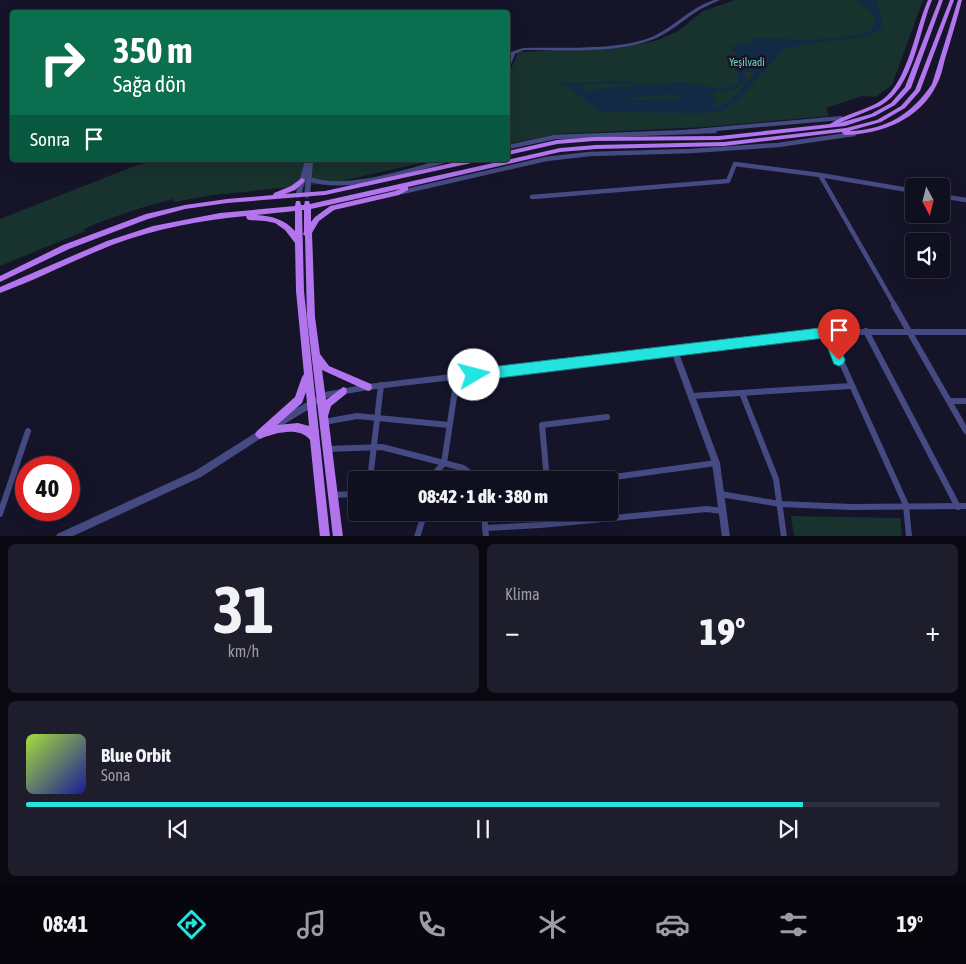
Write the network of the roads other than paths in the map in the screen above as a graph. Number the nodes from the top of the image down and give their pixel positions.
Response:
1 (718, 0) edge
2 (930, 0) edge
3 (941, 0) edge
4 (952, 0) edge
5 (960, 0) edge
6 (510, 61) edge
7 (841, 118) junction
8 (832, 129) junction
9 (859, 133) junction
10 (510, 147) edge
11 (510, 153) edge
12 (309, 162) edge
13 (439, 162) edge
14 (466, 162) edge
15 (508, 162) edge
16 (510, 162) edge
17 (820, 175) junction
18 (306, 179) junction
19 (421, 182) junction
20 (905, 189) edge
21 (397, 193) junction
22 (303, 196) junction
23 (950, 197) edge
24 (266, 198) junction
25 (532, 198) dead end
26 (966, 200) edge
27 (303, 208) junction
28 (220, 216) junction
29 (307, 234) junction
30 (299, 242) junction
31 (0, 279) edge
32 (0, 290) edge
33 (907, 330) junction
34 (866, 331) junction
35 (828, 332) junction
36 (966, 332) edge
37 (674, 350) junction
38 (316, 353) junction
39 (308, 372) junction
40 (457, 377) junction
41 (381, 386) junction
42 (851, 386) junction
43 (368, 387) junction
44 (343, 391) junction
45 (742, 393) junction
46 (691, 396) junction
47 (321, 398) junction
48 (950, 401) junction
49 (966, 401) edge
50 (311, 403) junction
51 (376, 417) junction
52 (607, 417) dead end
53 (324, 420) junction
54 (450, 424) junction
55 (28, 431) dead end
56 (966, 431) edge
57 (260, 434) junction
58 (316, 439) junction
59 (373, 447) junction
60 (327, 450) junction
61 (444, 463) junction
62 (716, 463) junction
63 (371, 471) edge
64 (437, 471) edge
65 (467, 471) edge
66 (545, 471) edge
67 (618, 476) edge
68 (348, 494) edge
69 (720, 494) junction
70 (333, 495) junction
71 (780, 504) junction
72 (906, 506) junction
73 (966, 506) edge
74 (958, 507) junction
75 (722, 510) junction
76 (0, 514) edge
77 (422, 521) edge
78 (485, 521) edge
79 (486, 528) junction
80 (60, 536) edge
81 (326, 536) edge
82 (338, 536) edge
83 (417, 536) edge
84 (486, 536) edge
85 (726, 536) edge
86 (784, 536) edge
87 (909, 536) edge

1 - 6 street
2 - 7 main road
3 - 8 main road
4 - 8 main road
5 - 9 main road
7 - 8 main road
7 - 10 street
8 - 9 main road
8 - 11 main road
8 - 16 main road
9 - 21 street
12 - 18 street
13 - 18 street
14 - 22 main road
15 - 19 main road
17 - 20 street
17 - 25 street
17 - 33 street
18 - 22 street
18 - 22 street
18 - 24 main road
19 - 21 main road
19 - 27 main road
21 - 29 main road
22 - 24 main road
22 - 27 main road
23 - 26 street
24 - 31 main road
27 - 28 main road
27 - 29 main road
27 - 30 main road
28 - 30 main road
28 - 32 main road
29 - 38 main road
30 - 39 main road
33 - 34 street
33 - 36 street
33 - 48 street
34 - 35 street
34 - 74 street
35 - 37 street
35 - 42 street
37 - 40 street
37 - 46 street
38 - 43 main road
38 - 47 main road
39 - 50 main road
39 - 57 main road
40 - 41 street
40 - 54 street
41 - 43 street
41 - 51 street
42 - 45 street
42 - 72 street
43 - 44 street
44 - 47 street
44 - 53 main road
45 - 46 street
45 - 71 street
46 - 62 street
47 - 50 street
47 - 53 main road
48 - 49 street
48 - 56 street
50 - 57 street
50 - 58 main road
51 - 53 street
51 - 54 street
51 - 59 street
52 - 66 street
53 - 60 main road
54 - 61 street
55 - 76 street
57 - 58 main road
57 - 80 street
58 - 81 main road
59 - 60 street
59 - 61 street
59 - 63 street
60 - 70 main road
61 - 64 street
61 - 65 street
62 - 67 street
62 - 69 street
68 - 70 street
69 - 71 street
69 - 75 street
70 - 82 main road
71 - 72 street
71 - 86 street
72 - 74 street
72 - 87 street
73 - 74 street
75 - 79 street
75 - 85 street
77 - 83 street
78 - 79 street
79 - 84 street

